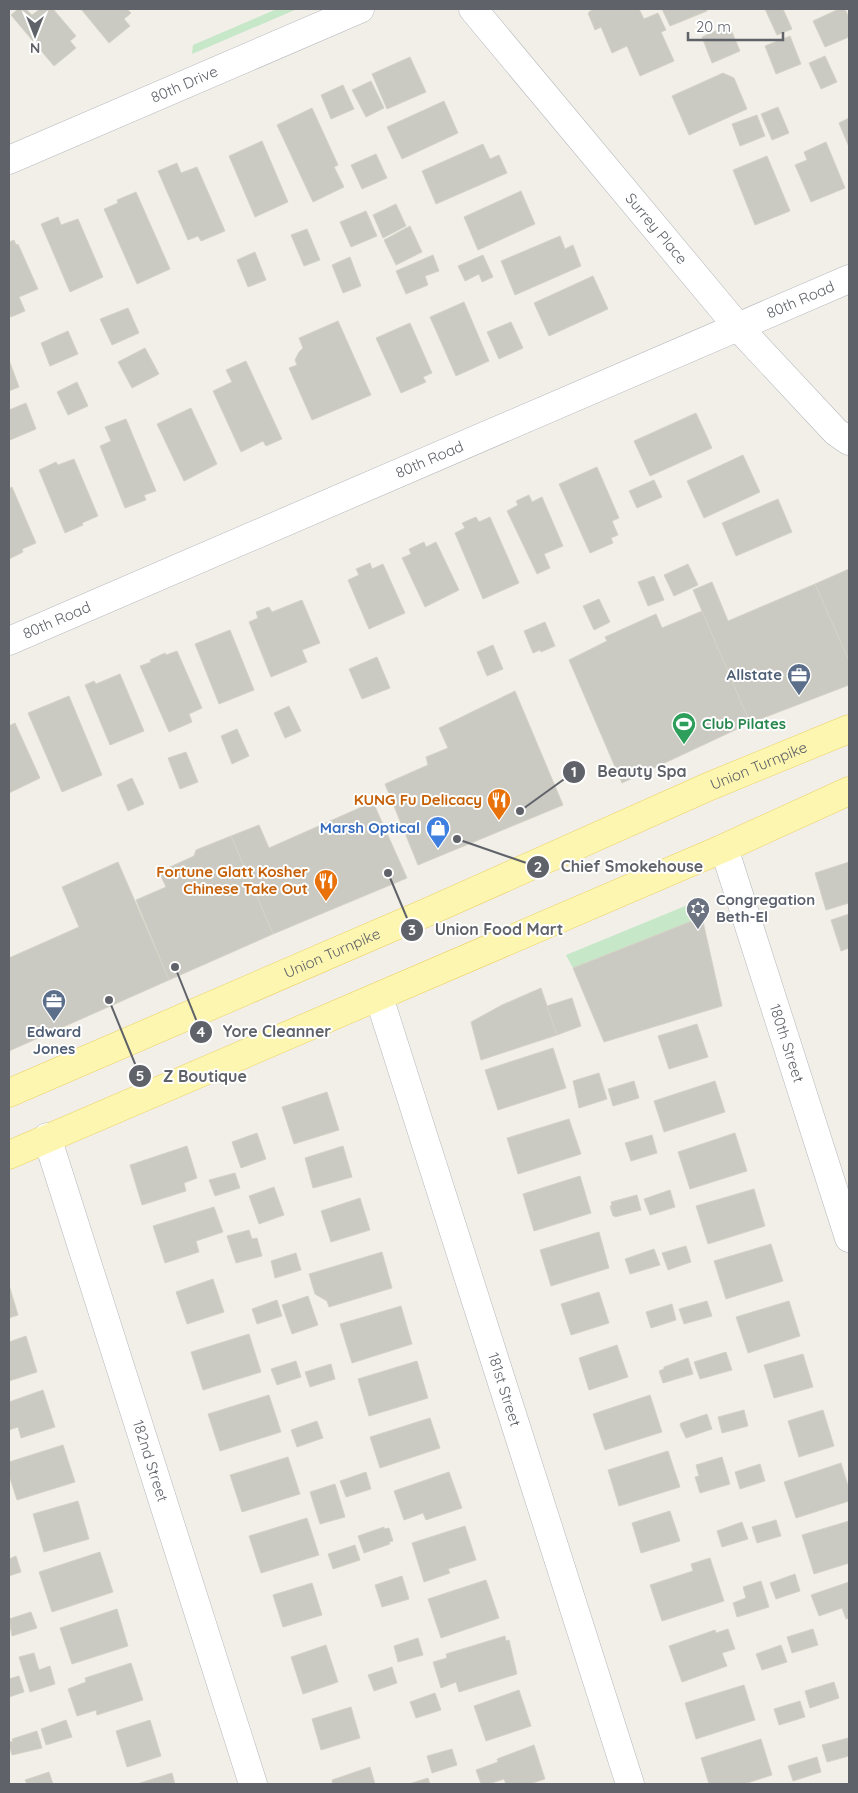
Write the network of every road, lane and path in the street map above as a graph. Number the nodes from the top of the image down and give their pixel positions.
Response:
1 (360, 9) edge
2 (473, 9) edge
3 (9, 160) edge
4 (849, 279) edge
5 (738, 327) junction
6 (849, 441) edge
7 (9, 641) edge
8 (849, 729) edge
9 (849, 791) edge
10 (724, 848) junction
11 (379, 997) junction
12 (9, 1093) edge
13 (46, 1138) junction
14 (9, 1155) edge
15 (849, 1238) edge
16 (253, 1784) edge
17 (630, 1784) edge

1 - 3 street, 80th Drive
2 - 5 street, Surrey Place
4 - 5 street, 80th Road
5 - 6 street, Surrey Place
5 - 7 street, 80th Road
8 - 12 main road, Union Turnpike
9 - 10 main road
10 - 11 main road
10 - 15 street, 180th Street
11 - 13 main road
11 - 17 street, 181st Street
13 - 14 main road
13 - 16 street, 182nd Street

